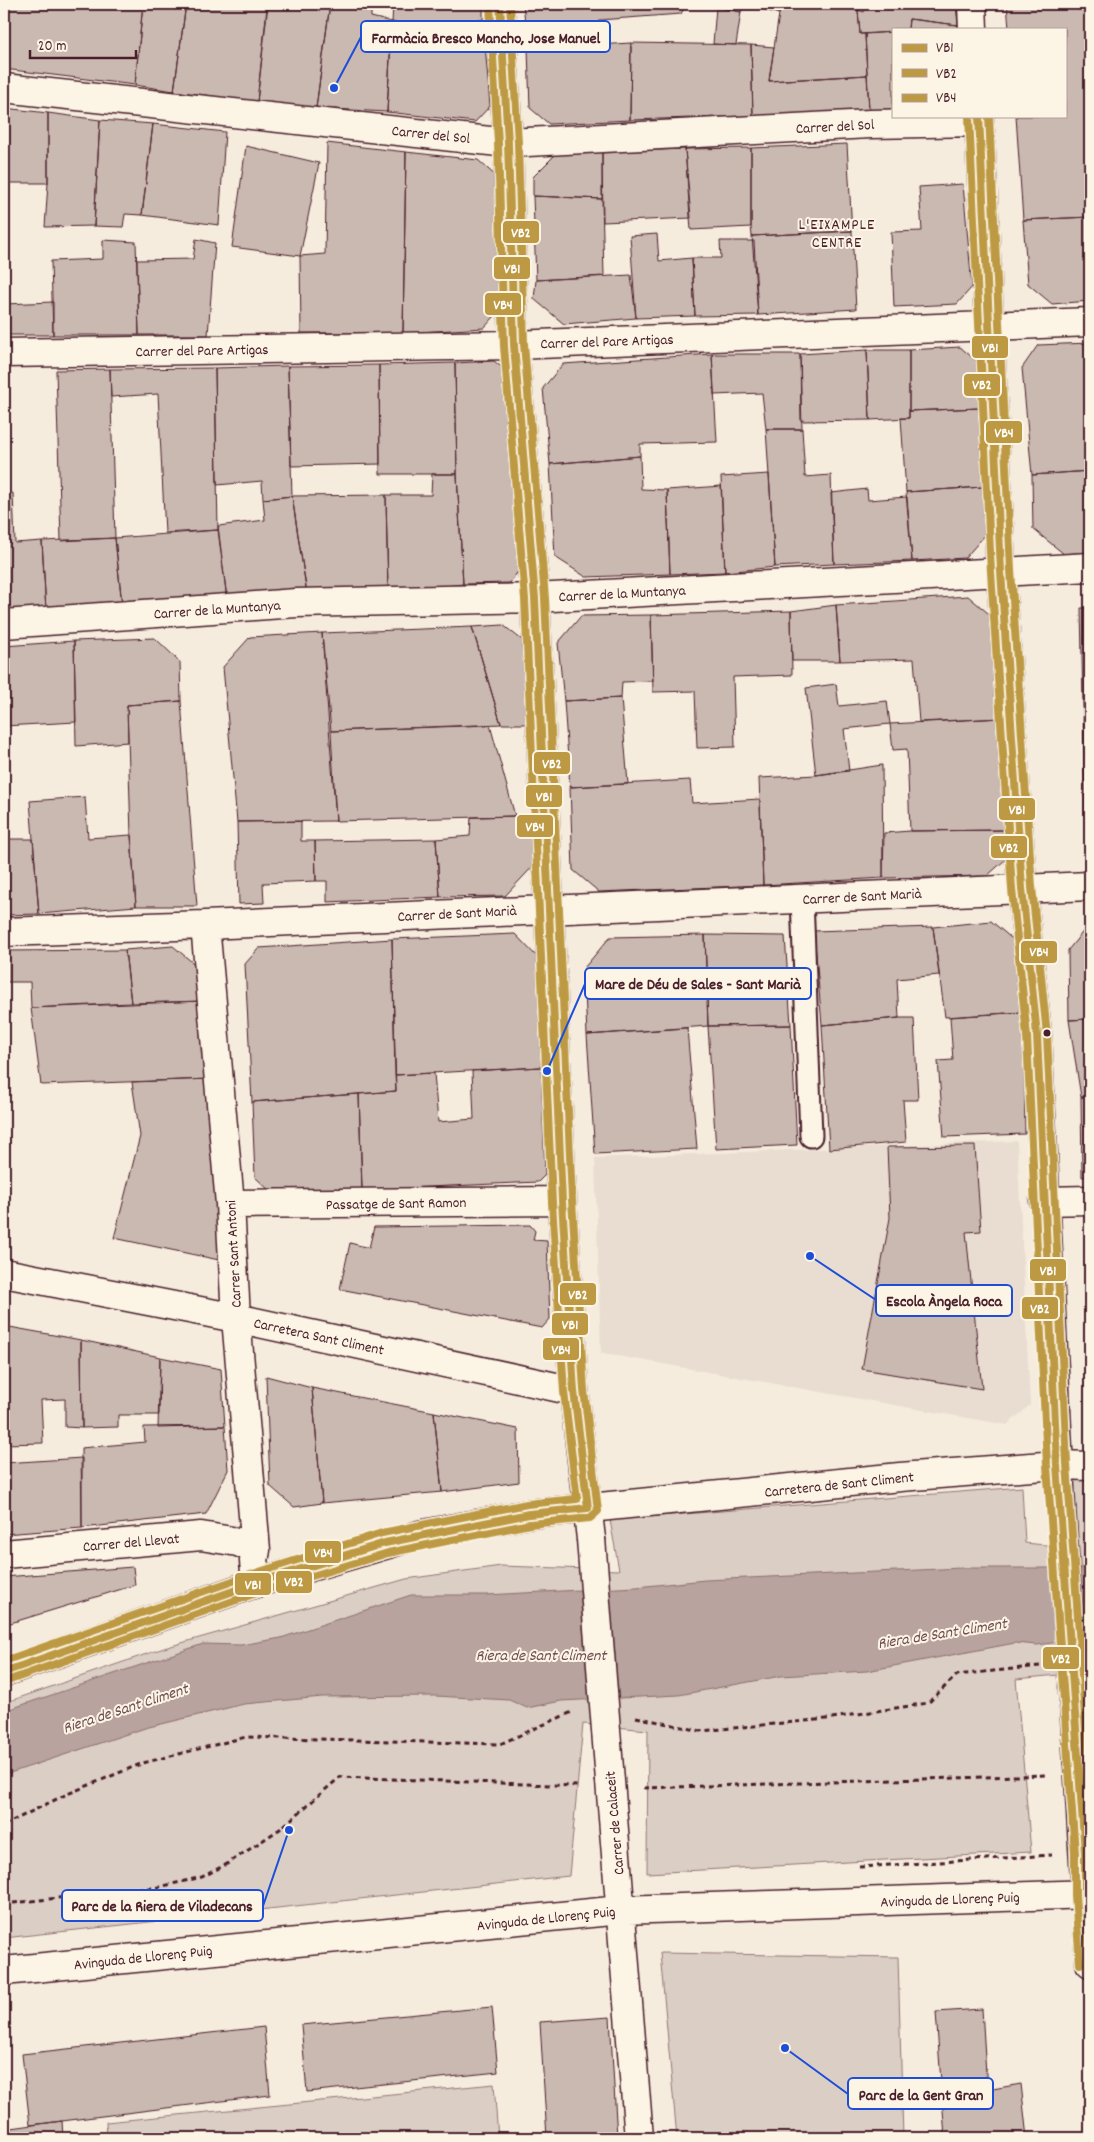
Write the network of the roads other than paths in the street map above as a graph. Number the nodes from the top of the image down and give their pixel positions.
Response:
1 (500, 4) edge
2 (972, 4) edge
3 (973, 28) edge
4 (4, 88) edge
5 (979, 119) edge
6 (508, 142) junction
7 (1090, 322) edge
8 (990, 327) junction
9 (514, 345) junction
10 (4, 353) edge
11 (1090, 567) edge
12 (1001, 571) junction
13 (535, 598) junction
14 (4, 624) edge
15 (1090, 886) edge
16 (1022, 888) junction
17 (802, 898) junction
18 (550, 909) junction
19 (205, 925) junction
20 (4, 932) edge
21 (811, 1136) dead end
22 (1090, 1200) edge
23 (562, 1201) junction
24 (1044, 1201) junction
25 (230, 1204) junction
26 (4, 1273) edge
27 (236, 1318) junction
28 (574, 1392) junction
29 (1058, 1465) junction
30 (1090, 1466) edge
31 (588, 1508) junction
32 (256, 1550) junction
33 (4, 1554) edge
34 (256, 1583) junction
35 (4, 1672) edge
36 (1088, 1894) edge
37 (621, 1910) junction
38 (1090, 1963) edge
39 (4, 1971) edge
40 (639, 2138) edge

1 - 6 street, Carrer de Calaceit
2 - 3 street
4 - 6 street, Carrer del Sol
5 - 6 street, Carrer del Sol
5 - 8 street
6 - 9 street, Carrer de Calaceit
7 - 8 street, Carrer del Pare Artigas
8 - 9 street, Carrer del Pare Artigas
8 - 12 street
9 - 10 street, Carrer del Pare Artigas
9 - 13 street, Carrer de Calaceit
11 - 12 street, Carrer de la Muntanya
12 - 13 street, Carrer de la Muntanya
12 - 16 street
13 - 14 street, Carrer de la Muntanya
13 - 18 street, Carrer de Calaceit
15 - 16 street, Carrer de Sant Marià
16 - 17 street, Carrer de Sant Marià
16 - 24 street
17 - 18 street, Carrer de Sant Marià
17 - 21 lane
18 - 19 street, Carrer de Sant Marià
18 - 23 street, Carrer de Calaceit
19 - 20 street, Carrer de Sant Marià
19 - 25 street, Carrer Sant Antoni
22 - 24 street
23 - 25 street, Passatge de Sant Ramon
23 - 28 street, Carrer de Calaceit
24 - 29 street
25 - 27 street, Carrer Sant Antoni
26 - 27 street, Carretera Sant Climent
27 - 28 street, Carretera Sant Climent
27 - 32 street, Carrer Sant Antoni
28 - 31 street, Carrer de Calaceit
29 - 30 street, Carretera de Sant Climent
29 - 31 street, Carretera de Sant Climent
29 - 36 street, bridge
31 - 34 street, Carretera de Sant Climent
31 - 37 street, Carrer de Calaceit, bridge
32 - 33 street, Carrer del Llevat
32 - 34 street, Carrer Sant Antoni
34 - 35 street, Carretera de Sant Climent
36 - 37 street, Avinguda de Llorenç Puig
36 - 38 street
37 - 39 street, Avinguda de Llorenç Puig
37 - 40 street, Carrer de Calaceit

